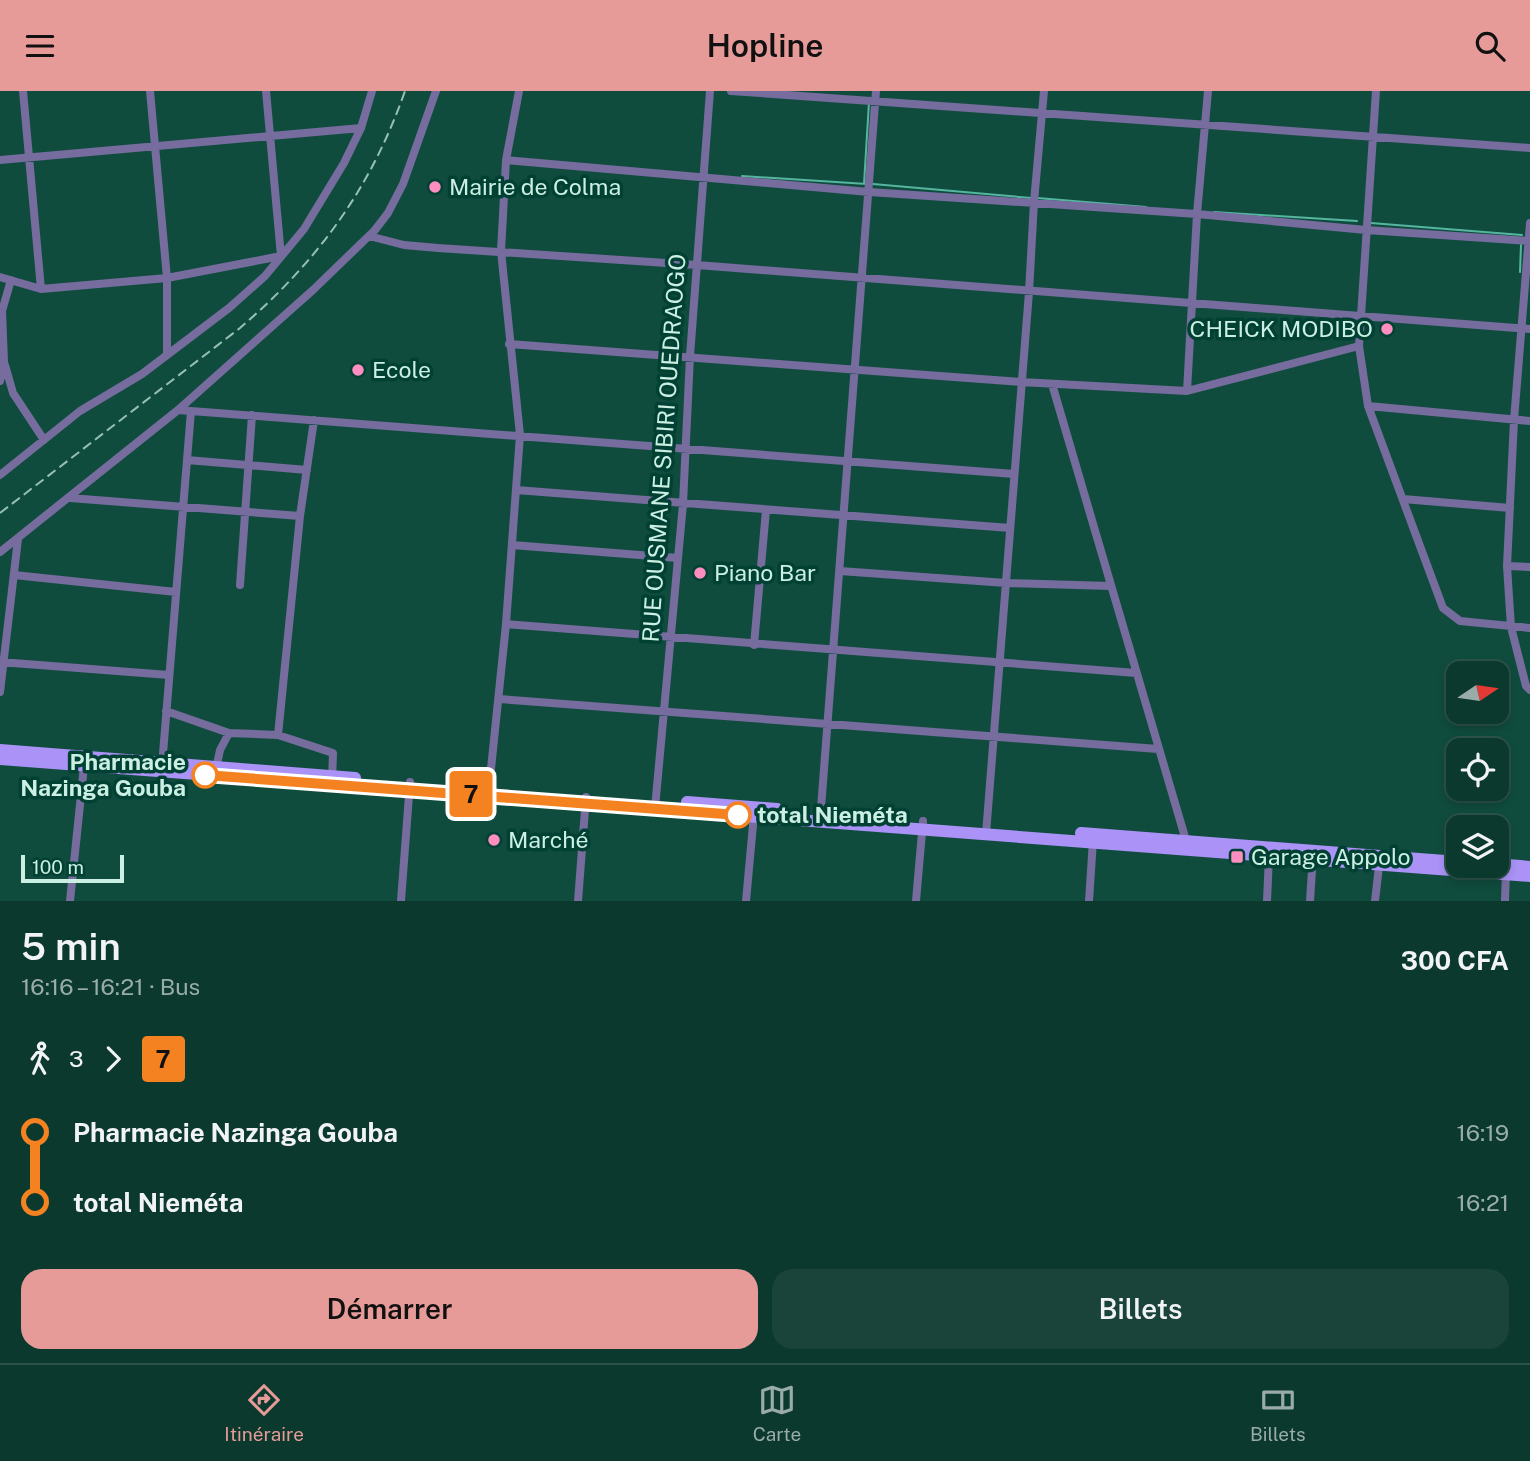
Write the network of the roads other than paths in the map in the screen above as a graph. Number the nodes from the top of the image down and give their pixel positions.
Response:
1 (23, 91) edge
2 (150, 91) edge
3 (266, 91) edge
4 (372, 91) edge
5 (436, 91) edge
6 (519, 91) edge
7 (710, 91) edge
8 (731, 91) edge
9 (876, 91) edge
10 (1044, 91) edge
11 (1208, 91) edge
12 (1376, 91) edge
13 (876, 102) junction
14 (1042, 113) junction
15 (1205, 126) junction
16 (361, 128) junction
17 (269, 135) junction
18 (1373, 138) junction
19 (155, 146) junction
20 (1530, 148) edge
21 (30, 158) junction
22 (0, 160) edge
23 (506, 160) junction
24 (704, 177) junction
25 (869, 192) junction
26 (1034, 202) junction
27 (1197, 214) junction
28 (1530, 223) edge
29 (1366, 230) junction
30 (369, 236) junction
31 (1529, 241) edge
32 (501, 251) junction
33 (281, 256) junction
34 (697, 265) junction
35 (0, 277) edge
36 (167, 278) junction
37 (863, 278) junction
38 (10, 280) junction
39 (41, 289) junction
40 (1029, 292) junction
41 (1191, 304) junction
42 (1361, 315) junction
43 (1526, 329) edge
44 (509, 344) junction
45 (1359, 346) junction
46 (167, 355) junction
47 (690, 356) junction
48 (4, 362) junction
49 (855, 370) junction
50 (0, 381) edge
51 (1021, 382) junction
52 (1052, 384) junction
53 (1187, 391) junction
54 (1368, 406) junction
55 (177, 410) junction
56 (191, 411) junction
57 (252, 415) junction
58 (314, 420) junction
59 (1514, 420) junction
60 (1530, 421) edge
61 (520, 435) junction
62 (44, 440) junction
63 (685, 449) junction
64 (187, 460) junction
65 (849, 460) junction
66 (248, 465) junction
67 (307, 470) junction
68 (1014, 474) junction
69 (0, 475) edge
70 (516, 490) junction
71 (70, 498) junction
72 (1403, 499) junction
73 (683, 504) junction
74 (183, 506) junction
75 (1510, 508) junction
76 (766, 510) junction
77 (245, 512) junction
78 (845, 515) junction
79 (300, 516) junction
80 (1010, 528) junction
81 (18, 539) junction
82 (512, 545) junction
83 (0, 552) edge
84 (678, 558) junction
85 (1507, 566) junction
86 (1530, 567) edge
87 (840, 571) junction
88 (14, 575) junction
89 (1006, 583) junction
90 (240, 585) dead end
91 (1111, 586) junction
92 (176, 591) junction
93 (506, 624) junction
94 (1511, 628) junction
95 (1530, 628) edge
96 (670, 637) junction
97 (754, 645) junction
98 (835, 650) junction
99 (2, 662) edge
100 (1000, 662) junction
101 (1136, 673) junction
102 (169, 675) junction
103 (1530, 690) edge
104 (0, 692) edge
105 (499, 699) junction
106 (166, 711) junction
107 (664, 711) junction
108 (829, 724) junction
109 (229, 733) junction
110 (278, 735) junction
111 (994, 736) junction
112 (1158, 749) junction
113 (0, 750) edge
114 (0, 759) edge
115 (83, 766) junction
116 (161, 767) junction
117 (216, 771) junction
118 (332, 780) junction
119 (410, 786) junction
120 (489, 788) junction
121 (585, 800) junction
122 (655, 804) junction
123 (754, 811) junction
124 (821, 816) junction
125 (922, 825) junction
126 (987, 830) junction
127 (1093, 838) junction
128 (1187, 846) junction
129 (1313, 855) junction
130 (1269, 856) junction
131 (1446, 861) edge
132 (1379, 866) junction
133 (1446, 867) edge
134 (1530, 867) edge
135 (1509, 868) edge
136 (1509, 870) edge
137 (1530, 876) edge
138 (1504, 878) edge
139 (70, 901) edge
140 (401, 901) edge
141 (578, 901) edge
142 (746, 901) edge
143 (916, 901) edge
144 (1089, 901) edge
145 (1267, 901) edge
146 (1310, 901) edge
147 (1375, 901) edge
148 (1505, 901) edge

1 - 21 street
2 - 19 street
3 - 17 street
4 - 16 street
5 - 30 street
6 - 23 street
7 - 24 street, RUE OUSMANE SIBIRI OUEDRAOGO
8 - 13 street
9 - 13 street
10 - 14 street
11 - 15 street
12 - 18 street
13 - 14 street
13 - 25 street
14 - 15 street
14 - 26 street
15 - 18 street
15 - 27 street
16 - 17 street
16 - 33 street
17 - 19 street
17 - 33 street
18 - 20 street
18 - 29 street
19 - 21 street
19 - 36 street
21 - 22 street
21 - 39 street
23 - 24 street
23 - 32 street
24 - 25 street
24 - 34 street, RUE OUSMANE SIBIRI OUEDRAOGO
25 - 26 street
25 - 37 street
26 - 27 street
26 - 40 street
27 - 29 street
27 - 41 street
28 - 31 street
29 - 31 street
29 - 42 street
30 - 32 street
30 - 55 street
31 - 43 street
32 - 34 street
32 - 44 street
33 - 36 street
33 - 46 street
34 - 37 street
34 - 47 street, RUE OUSMANE SIBIRI OUEDRAOGO
35 - 38 street
36 - 39 street
36 - 46 street
37 - 40 street
37 - 49 street
38 - 39 street
38 - 48 street
40 - 41 street
40 - 51 street
41 - 42 street
41 - 53 street
42 - 43 street
42 - 45 street
43 - 59 street
44 - 47 street
44 - 61 street
45 - 53 street
45 - 54 street
46 - 62 street
47 - 49 street
47 - 63 street, RUE OUSMANE SIBIRI OUEDRAOGO
48 - 50 street
48 - 62 street
49 - 51 street
49 - 65 street
51 - 52 street
51 - 68 street
52 - 53 street
52 - 91 street
54 - 59 street
54 - 72 street
55 - 56 street
55 - 71 street
56 - 57 street
56 - 64 street
57 - 58 street
57 - 66 street
58 - 61 street
58 - 67 street
59 - 60 street
59 - 75 street
61 - 63 street
61 - 70 street
62 - 69 street
63 - 65 street
63 - 73 street, RUE OUSMANE SIBIRI OUEDRAOGO
64 - 66 street
64 - 74 street
65 - 68 street
65 - 78 street
66 - 67 street
66 - 77 street
67 - 79 street
68 - 80 street
70 - 73 street
70 - 82 street
71 - 74 street
71 - 81 street
72 - 75 street
72 - 94 street
73 - 76 street
73 - 84 street, RUE OUSMANE SIBIRI OUEDRAOGO
74 - 77 street
74 - 92 street
75 - 85 street
76 - 78 street
76 - 97 street
77 - 79 street
77 - 90 street
78 - 80 street
78 - 87 street
79 - 110 street
80 - 89 street
81 - 83 street
81 - 88 street
82 - 84 street
82 - 93 street
84 - 96 street, RUE OUSMANE SIBIRI OUEDRAOGO
85 - 86 street
85 - 94 street
87 - 89 street
87 - 98 street
88 - 92 street
88 - 99 street
89 - 91 street
89 - 100 street
91 - 101 street
92 - 102 street
93 - 96 street
93 - 105 street
94 - 95 street
94 - 103 street
96 - 97 street
96 - 107 street, RUE OUSMANE SIBIRI OUEDRAOGO
97 - 98 street
98 - 100 street
98 - 108 street
99 - 102 street
99 - 104 street
100 - 101 street
100 - 111 street
101 - 112 street
102 - 106 street
105 - 107 street
105 - 120 street
106 - 109 street
106 - 116 street
107 - 108 street
107 - 122 street, RUE OUSMANE SIBIRI OUEDRAOGO
108 - 111 street
108 - 124 street
109 - 110 street
109 - 117 street
110 - 118 street
111 - 112 street
111 - 126 street
112 - 128 street
113 - 116 main road
114 - 115 main road
115 - 116 main road
115 - 139 street
116 - 117 main road
117 - 118 main road
118 - 119 main road
119 - 120 main road
119 - 121 main road
119 - 140 street
120 - 121 main road
121 - 122 main road
121 - 141 street
122 - 123 main road
123 - 124 main road
123 - 142 street
124 - 125 main road
125 - 126 main road
125 - 143 street
126 - 127 main road
127 - 128 main road
127 - 144 street
128 - 129 main road
128 - 130 main road
129 - 130 main road
129 - 131 main road
129 - 132 main road
129 - 146 street
130 - 145 street
132 - 133 main road
132 - 147 street
134 - 135 main road
136 - 137 main road
138 - 148 street

